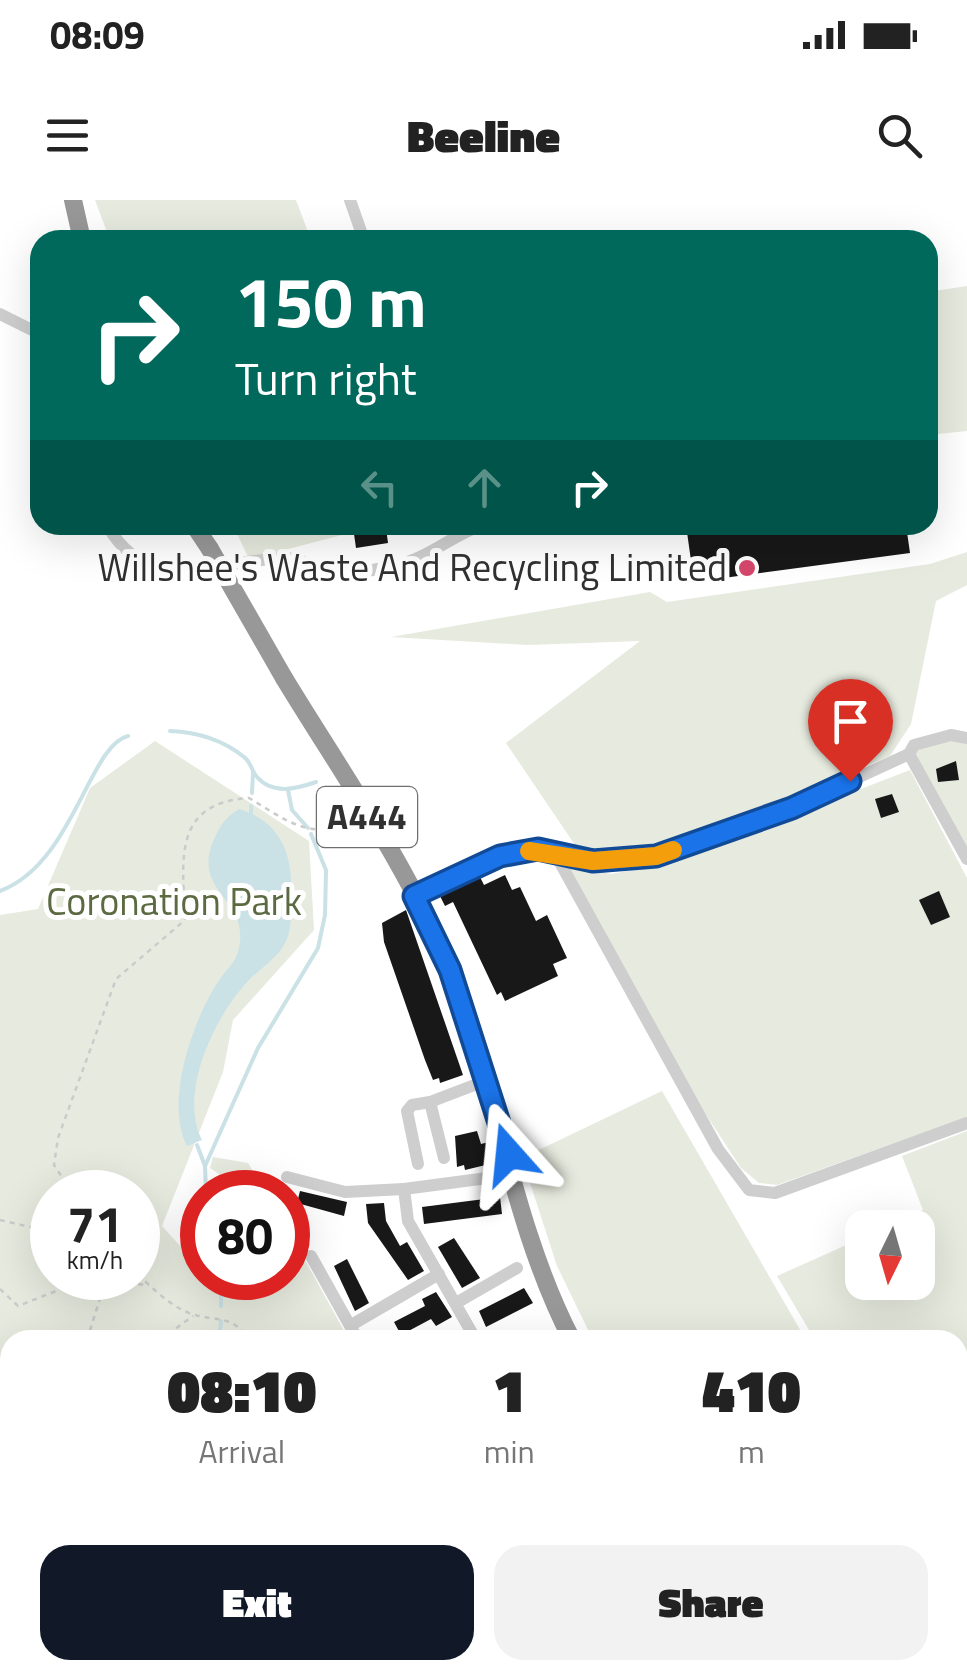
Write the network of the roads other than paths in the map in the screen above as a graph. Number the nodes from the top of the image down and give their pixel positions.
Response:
1 (74, 200) edge
2 (350, 200) edge
3 (80, 230) edge
4 (360, 230) edge
5 (0, 314) edge
6 (30, 329) edge
7 (113, 535) edge
8 (201, 535) edge
9 (454, 535) edge
10 (967, 738) edge
11 (909, 754) junction
12 (556, 856) junction
13 (967, 858) edge
14 (414, 896) junction
15 (485, 1082) junction
16 (430, 1102) junction
17 (967, 1123) edge
18 (444, 1158) dead end
19 (418, 1164) dead end
20 (495, 1177) dead end
21 (310, 1183) edge
22 (404, 1189) junction
23 (311, 1256) dead end
24 (517, 1268) dead end
25 (439, 1274) junction
26 (456, 1303) junction
27 (352, 1324) junction
28 (354, 1330) edge
29 (471, 1330) edge
30 (567, 1330) edge

1 - 3 highway
2 - 4 street
5 - 6 street
7 - 9 street
8 - 14 highway, A444, bridge
10 - 11 street
11 - 12 street
11 - 13 street
12 - 14 street
12 - 17 street
14 - 15 highway, A444
15 - 16 street
15 - 30 highway, A444
16 - 18 street
16 - 19 street
20 - 22 street
21 - 22 street
22 - 25 street
23 - 27 street
24 - 26 street
25 - 26 street
25 - 27 street
26 - 29 street
27 - 28 street

